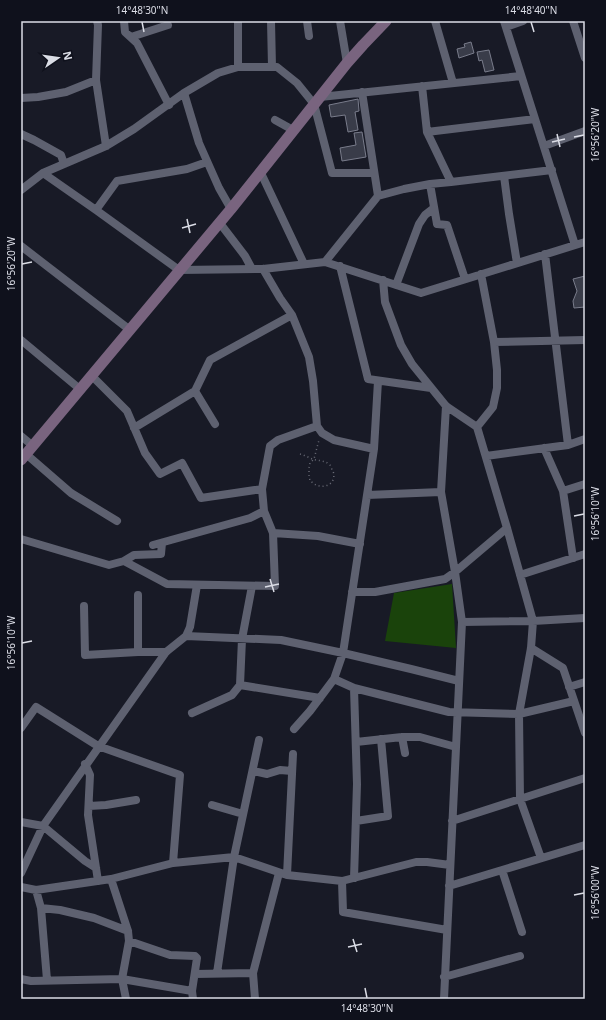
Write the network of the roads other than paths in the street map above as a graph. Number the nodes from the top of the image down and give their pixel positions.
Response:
1 (97, 21) edge
2 (124, 21) edge
3 (238, 21) edge
4 (271, 21) edge
5 (307, 21) edge
6 (340, 21) edge
7 (386, 21) edge
8 (435, 21) edge
9 (522, 21) edge
10 (573, 21) edge
11 (505, 24) edge
12 (168, 25) dead end
13 (309, 36) dead end
14 (131, 37) junction
15 (585, 58) edge
16 (346, 64) junction
17 (238, 67) junction
18 (272, 67) junction
19 (521, 76) junction
20 (96, 80) junction
21 (453, 83) junction
22 (422, 86) junction
23 (362, 92) junction
24 (184, 94) junction
25 (21, 98) edge
26 (317, 101) junction
27 (168, 105) junction
28 (535, 119) junction
29 (274, 120) dead end
30 (293, 130) junction
31 (427, 132) junction
32 (585, 132) edge
33 (21, 134) edge
34 (106, 146) junction
35 (544, 146) junction
36 (207, 162) junction
37 (64, 164) junction
38 (552, 170) junction
39 (260, 171) junction
40 (43, 173) junction
41 (374, 173) junction
42 (504, 176) junction
43 (451, 182) junction
44 (430, 184) junction
45 (21, 190) edge
46 (378, 196) junction
47 (434, 208) junction
48 (231, 209) junction
49 (96, 210) junction
50 (219, 222) junction
51 (585, 242) edge
52 (575, 245) junction
53 (21, 246) edge
54 (546, 254) junction
55 (325, 262) junction
56 (517, 263) junction
57 (304, 264) junction
58 (340, 266) junction
59 (263, 269) junction
60 (179, 270) junction
61 (252, 270) junction
62 (481, 274) junction
63 (465, 279) junction
64 (383, 280) junction
65 (396, 285) junction
66 (292, 315) junction
67 (130, 330) junction
68 (21, 340) edge
69 (585, 340) edge
70 (556, 341) junction
71 (494, 342) junction
72 (92, 376) junction
73 (378, 381) junction
74 (431, 388) junction
75 (80, 390) junction
76 (196, 391) junction
77 (446, 406) junction
78 (215, 424) dead end
79 (477, 427) junction
80 (134, 428) junction
81 (319, 430) junction
82 (21, 436) edge
83 (585, 439) edge
84 (568, 444) junction
85 (544, 448) junction
86 (374, 449) junction
87 (27, 453) edge
88 (486, 456) junction
89 (585, 484) edge
90 (262, 489) junction
91 (442, 492) junction
92 (562, 492) junction
93 (367, 495) junction
94 (264, 511) junction
95 (117, 521) dead end
96 (507, 528) junction
97 (273, 533) junction
98 (21, 540) edge
99 (162, 543) junction
100 (360, 544) junction
101 (153, 545) dead end
102 (585, 554) edge
103 (573, 558) junction
104 (124, 561) junction
105 (455, 572) junction
106 (520, 576) junction
107 (197, 585) junction
108 (252, 586) junction
109 (352, 592) junction
110 (138, 595) dead end
111 (84, 606) dead end
112 (585, 618) edge
113 (532, 621) junction
114 (462, 622) junction
115 (186, 636) junction
116 (242, 639) junction
117 (531, 648) junction
118 (138, 652) junction
119 (166, 652) junction
120 (343, 653) junction
121 (334, 679) junction
122 (459, 681) junction
123 (585, 682) edge
124 (240, 685) junction
125 (569, 687) junction
126 (354, 688) junction
127 (320, 698) junction
128 (574, 701) junction
129 (192, 713) dead end
130 (457, 713) junction
131 (519, 714) junction
132 (23, 722) edge
133 (294, 729) dead end
134 (585, 733) edge
135 (402, 737) junction
136 (381, 739) junction
137 (259, 740) dead end
138 (356, 742) junction
139 (98, 746) junction
140 (456, 746) junction
141 (404, 753) dead end
142 (293, 754) dead end
143 (86, 764) junction
144 (253, 771) junction
145 (292, 771) junction
146 (585, 778) edge
147 (520, 799) junction
148 (136, 800) dead end
149 (212, 805) dead end
150 (89, 806) junction
151 (244, 814) junction
152 (356, 821) junction
153 (452, 821) junction
154 (21, 822) edge
155 (42, 826) junction
156 (584, 848) edge
157 (234, 857) junction
158 (541, 858) junction
159 (173, 864) junction
160 (450, 865) junction
161 (96, 868) junction
162 (502, 870) junction
163 (21, 873) edge
164 (283, 874) junction
165 (354, 878) junction
166 (111, 879) junction
167 (98, 881) junction
168 (342, 881) junction
169 (449, 886) junction
170 (21, 887) edge
171 (36, 890) junction
172 (41, 908) junction
173 (447, 930) junction
174 (128, 931) junction
175 (522, 932) dead end
176 (129, 941) junction
177 (520, 956) dead end
178 (217, 973) junction
179 (253, 973) junction
180 (195, 974) junction
181 (444, 976) junction
182 (21, 978) edge
183 (122, 979) junction
184 (47, 980) junction
185 (193, 995) edge
186 (126, 999) edge
187 (255, 999) edge
188 (444, 999) edge

1 - 20 street
2 - 14 street
3 - 17 street
4 - 18 street
5 - 13 street
6 - 16 street
7 - 16 main road
8 - 21 street
9 - 11 street
10 - 15 street
11 - 19 street
12 - 14 street
14 - 27 street
16 - 26 main road
17 - 18 street
17 - 24 street
18 - 26 street
19 - 21 street
19 - 28 street
20 - 25 street
20 - 34 street
21 - 22 street
22 - 23 street
22 - 31 street
23 - 26 street
23 - 41 street
24 - 27 street
24 - 36 street
26 - 30 main road
26 - 41 street
27 - 34 street
28 - 31 street
28 - 35 street
29 - 30 street
30 - 39 main road
31 - 43 street
32 - 35 street
33 - 37 street
34 - 37 street
35 - 38 street
36 - 48 street
36 - 49 street
37 - 40 street
38 - 42 street
38 - 52 street
39 - 48 main road
39 - 57 street
40 - 45 street
40 - 49 street
41 - 46 street
42 - 43 street
42 - 56 street
43 - 44 street
44 - 46 street
44 - 47 street
46 - 55 street
47 - 63 street
47 - 65 street
48 - 50 main road
49 - 60 street
50 - 60 main road
50 - 61 street
51 - 52 street
52 - 54 street
53 - 67 street
54 - 56 street
54 - 70 street
55 - 57 street
55 - 58 street
56 - 62 street
57 - 59 street
58 - 64 street
58 - 73 street
59 - 61 street
59 - 66 street
60 - 61 street
60 - 67 main road
62 - 63 street
62 - 71 street
63 - 65 street
64 - 65 street
64 - 74 street
66 - 76 street
66 - 81 street
67 - 72 main road
68 - 75 street
69 - 70 street
70 - 71 street
70 - 84 street
71 - 79 street
72 - 75 main road
72 - 80 street
73 - 74 street
73 - 86 street
74 - 77 street
75 - 87 main road
76 - 78 street
76 - 80 street
77 - 79 street
77 - 91 street
79 - 88 street
80 - 90 street
81 - 86 street
81 - 90 street
82 - 87 street
83 - 84 street
84 - 85 street
85 - 88 street
85 - 92 street
86 - 93 street
87 - 95 street
88 - 96 street
89 - 92 street
90 - 94 street
91 - 93 street
91 - 105 street
92 - 103 street
93 - 100 street
94 - 97 street
94 - 99 street
96 - 105 street
96 - 106 street
97 - 100 street
97 - 108 street
98 - 104 street
99 - 101 street
99 - 104 street
100 - 109 street
102 - 103 street
103 - 106 street
104 - 107 street
105 - 109 street
105 - 114 street
106 - 113 street
107 - 108 street
107 - 115 street
108 - 116 street
109 - 120 street
110 - 118 street
111 - 118 street
112 - 113 street
113 - 114 street
113 - 117 street
114 - 122 street
115 - 116 street
115 - 119 street
116 - 120 street
116 - 124 street
117 - 125 street
117 - 131 street
118 - 119 street
119 - 139 street
120 - 121 street
120 - 122 street
121 - 126 street
121 - 127 street
122 - 130 street
123 - 125 street
124 - 127 street
124 - 129 street
125 - 128 street
126 - 130 street
126 - 138 street
127 - 133 street
128 - 131 street
128 - 134 street
130 - 131 street
130 - 140 street
131 - 147 street
132 - 139 street
135 - 136 street
135 - 140 street
135 - 141 street
136 - 138 street
136 - 152 street
137 - 144 street
138 - 152 street
139 - 143 street
139 - 159 street
140 - 153 street
142 - 145 street
143 - 150 street
143 - 155 street
144 - 145 street
144 - 151 street
145 - 164 street
146 - 147 street
147 - 153 street
147 - 158 street
148 - 150 street
149 - 151 street
150 - 161 street
151 - 157 street
152 - 165 street
153 - 160 street
154 - 155 street
155 - 161 street
155 - 163 street
156 - 158 street
157 - 159 street
157 - 164 street
157 - 178 street
158 - 162 street
159 - 166 street
160 - 165 street
160 - 169 street
161 - 167 street
162 - 169 street
162 - 175 street
164 - 168 street
164 - 179 street
165 - 168 street
166 - 167 street
166 - 174 street
167 - 171 street
168 - 173 street
169 - 173 street
170 - 171 street
171 - 172 street
172 - 174 street
172 - 184 street
173 - 181 street
174 - 176 street
176 - 180 street
176 - 183 street
177 - 181 street
178 - 179 street
178 - 180 street
179 - 187 street
180 - 185 street
181 - 188 street
182 - 184 street
183 - 184 street
183 - 185 street
183 - 186 street

